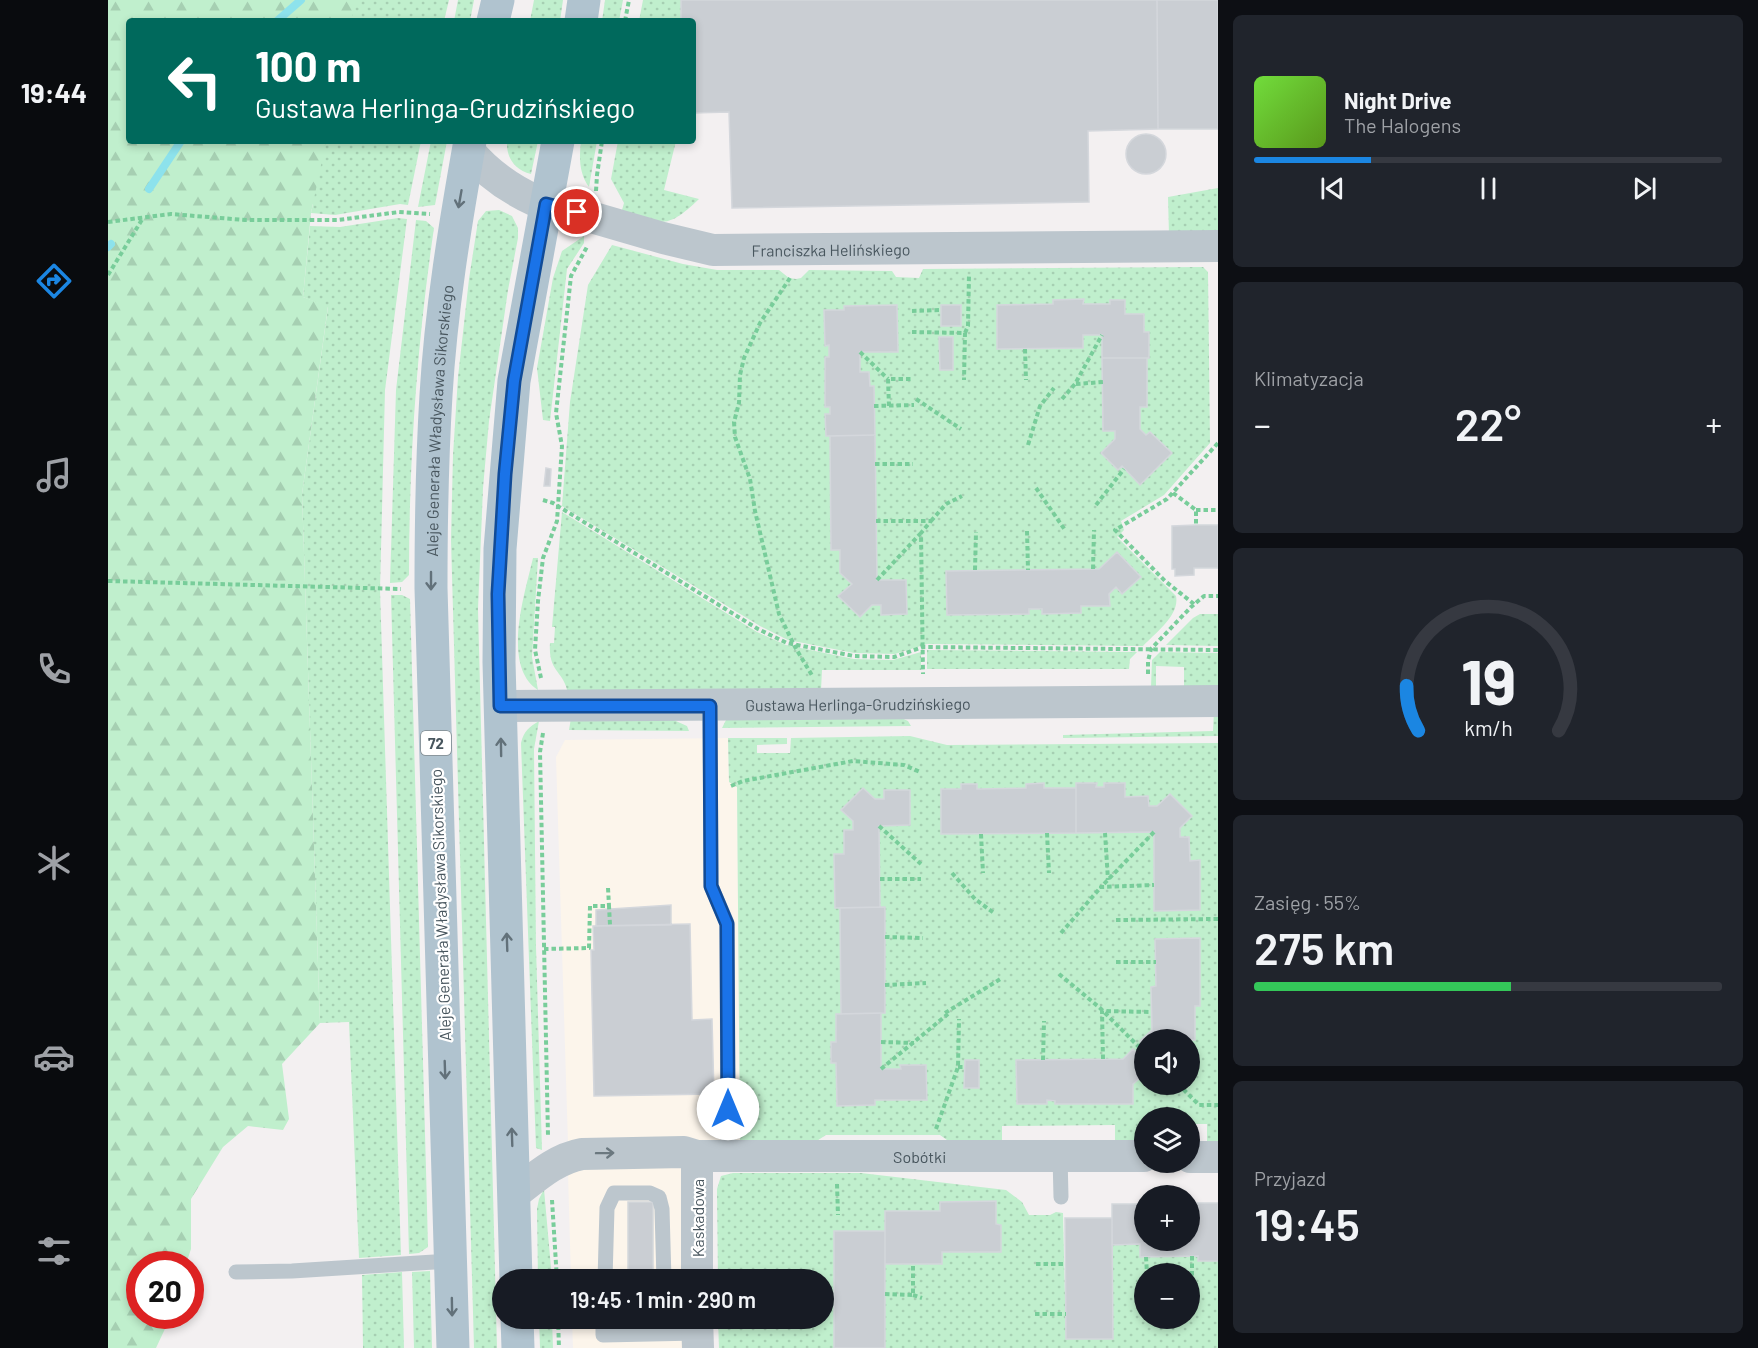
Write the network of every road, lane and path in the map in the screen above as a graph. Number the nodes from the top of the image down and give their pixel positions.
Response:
1 (498, 0) edge
2 (584, 0) edge
3 (629, 0) edge
4 (495, 18) edge
5 (581, 18) edge
6 (626, 18) edge
7 (557, 144) edge
8 (602, 144) edge
9 (469, 146) edge
10 (596, 195) dead end
11 (546, 204) junction
12 (143, 217) junction
13 (457, 217) junction
14 (108, 222) edge
15 (590, 241) dead end
16 (1218, 246) edge
17 (970, 265) dead end
18 (793, 274) dead end
19 (108, 275) edge
20 (941, 310) dead end
21 (912, 311) dead end
22 (912, 332) dead end
23 (965, 333) junction
24 (1102, 334) dead end
25 (1025, 349) dead end
26 (860, 352) dead end
27 (888, 379) junction
28 (913, 379) dead end
29 (964, 380) dead end
30 (1026, 380) dead end
31 (1102, 382) dead end
32 (1075, 384) junction
33 (1054, 388) dead end
34 (916, 399) dead end
35 (1062, 399) dead end
36 (914, 405) dead end
37 (874, 406) dead end
38 (889, 406) junction
39 (961, 429) dead end
40 (1218, 443) edge
41 (1029, 445) dead end
42 (875, 464) dead end
43 (913, 464) dead end
44 (1124, 469) dead end
45 (1036, 488) dead end
46 (1173, 493) junction
47 (962, 496) dead end
48 (543, 500) dead end
49 (1096, 505) dead end
50 (558, 506) junction
51 (1196, 510) junction
52 (1218, 510) edge
53 (876, 521) dead end
54 (931, 521) junction
55 (1196, 525) dead end
56 (1065, 530) dead end
57 (1094, 530) dead end
58 (1027, 531) dead end
59 (921, 532) junction
60 (976, 532) dead end
61 (1093, 569) dead end
62 (975, 570) dead end
63 (1028, 570) dead end
64 (877, 580) dead end
65 (108, 581) edge
66 (431, 588) junction
67 (1218, 596) edge
68 (1194, 604) junction
69 (794, 644) junction
70 (923, 647) junction
71 (1151, 649) junction
72 (1218, 650) edge
73 (1148, 678) dead end
74 (544, 686) dead end
75 (1218, 701) edge
76 (920, 703) junction
77 (828, 704) junction
78 (500, 706) junction
79 (710, 706) junction
80 (545, 724) dead end
81 (920, 772) dead end
82 (710, 800) junction
83 (879, 826) dead end
84 (1154, 832) dead end
85 (1047, 833) dead end
86 (1105, 833) dead end
87 (981, 834) dead end
88 (921, 864) dead end
89 (952, 873) dead end
90 (983, 873) dead end
91 (1048, 873) dead end
92 (880, 879) dead end
93 (921, 879) dead end
94 (1108, 880) junction
95 (1154, 885) dead end
96 (1101, 887) junction
97 (608, 888) dead end
98 (609, 906) junction
99 (994, 913) dead end
100 (1218, 919) edge
101 (1116, 920) dead end
102 (610, 925) dead end
103 (1061, 933) dead end
104 (885, 937) dead end
105 (923, 938) dead end
106 (544, 949) junction
107 (1116, 962) dead end
108 (1156, 962) dead end
109 (1059, 974) dead end
110 (1002, 978) dead end
111 (926, 983) dead end
112 (885, 985) dead end
113 (1102, 1011) junction
114 (1151, 1012) dead end
115 (959, 1019) dead end
116 (1044, 1021) dead end
117 (881, 1042) dead end
118 (1134, 1042) edge
119 (914, 1043) junction
120 (1103, 1059) dead end
121 (1043, 1060) dead end
122 (958, 1067) junction
123 (964, 1067) dead end
124 (881, 1069) dead end
125 (1189, 1095) edge
126 (1218, 1105) edge
127 (934, 1135) dead end
128 (697, 1156) junction
129 (728, 1156) junction
130 (1060, 1156) junction
131 (1134, 1156) edge
132 (1200, 1157) edge
133 (1218, 1157) edge
134 (549, 1167) junction
135 (837, 1180) dead end
136 (514, 1194) junction
137 (1061, 1197) dead end
138 (838, 1215) dead end
139 (1192, 1256) dead end
140 (1146, 1257) dead end
141 (450, 1261) junction
142 (1146, 1263) edge
143 (1192, 1263) edge
144 (913, 1264) dead end
145 (1036, 1264) dead end
146 (1065, 1264) dead end
147 (516, 1269) edge
148 (555, 1269) edge
149 (604, 1269) edge
150 (664, 1269) edge
151 (697, 1269) edge
152 (236, 1272) dead end
153 (885, 1294) dead end
154 (913, 1295) junction
155 (922, 1298) dead end
156 (1035, 1314) dead end
157 (1065, 1314) dead end
158 (518, 1329) edge
159 (558, 1329) edge
160 (652, 1329) edge
161 (679, 1329) edge
162 (698, 1333) edge
163 (602, 1341) edge
164 (453, 1348) edge
165 (518, 1348) edge
166 (559, 1348) edge

1 - 4 main road
2 - 5 main road
3 - 6 path
7 - 11 main road
8 - 10 path
9 - 11 street, Franciszka Helińskiego
9 -> 13 main road, Aleje Generała Władysława Sikorskiego / 72
11 - 16 street, Franciszka Helińskiego
11 - 78 main road
12 - 13 path
12 - 14 path
12 - 19 path
13 -> 66 main road, Aleje Generała Władysława Sikorskiego / 72
15 - 50 path
17 - 23 path
18 - 69 path
20 - 21 path
22 - 23 path
23 - 29 path
24 - 32 path
25 - 30 path
26 - 27 path
27 - 28 path
27 - 38 path
31 - 32 path
32 - 35 path
33 - 41 path
34 - 39 path
36 - 38 path
37 - 38 path
40 - 46 path
42 - 43 path
44 - 49 path
45 - 56 path
46 - 51 path
46 - 68 path
47 - 54 path
48 - 50 path
50 - 69 path
50 - 74 path
51 - 52 path
51 - 55 path
53 - 54 path
54 - 59 path
57 - 61 path
58 - 63 path
59 - 64 path
59 - 70 path
60 - 62 path
65 - 66 path
66 -> 141 main road, Aleje Generała Władysława Sikorskiego / 72
67 - 68 path
68 - 71 path
69 - 70 path
69 - 77 path
70 - 71 path
70 - 76 path
71 - 72 path
71 - 73 path
75 - 76 street, Gustawa Herlinga-Grudzińskiego
76 - 77 street, Gustawa Herlinga-Grudzińskiego
77 - 79 street, Gustawa Herlinga-Grudzińskiego
78 - 79 street, Gustawa Herlinga-Grudzińskiego
136 -> 78 main road
79 - 82 lane
80 - 106 path
81 - 82 path
82 - 129 lane
83 - 88 path
84 - 94 path
85 - 91 path
86 - 94 path
87 - 90 path
89 - 99 path
92 - 93 path
94 - 96 path
95 - 96 path
96 - 103 path
97 - 98 path
98 - 102 path
98 - 106 path
100 - 101 path
104 - 105 path
106 - 134 path
107 - 108 path
109 - 113 path
110 - 119 path
111 - 112 path
113 - 114 path
113 - 118 path
113 - 120 path
115 - 122 path
116 - 121 path
117 - 119 path
119 - 124 path
122 - 123 path
122 - 127 path
125 - 126 path
128 - 129 street, Sobótki
134 -> 128 street, Sobótki
128 - 151 street, Kaskadowa
129 - 130 street, Sobótki
130 - 131 street, Sobótki
130 - 137 lane
132 - 133 street
134 - 136 street, Sobótki
134 - 148 path
135 - 138 path
136 - 147 main road
139 - 143 path
140 - 142 path
141 - 152 lane
141 -> 164 main road, Aleje Generała Władysława Sikorskiego / 72
144 - 154 path
145 - 146 path
149 - 150 lane
153 - 154 path
154 - 155 path
156 - 157 path
158 - 165 main road
159 - 166 path
160 - 163 lane
161 - 162 lane

